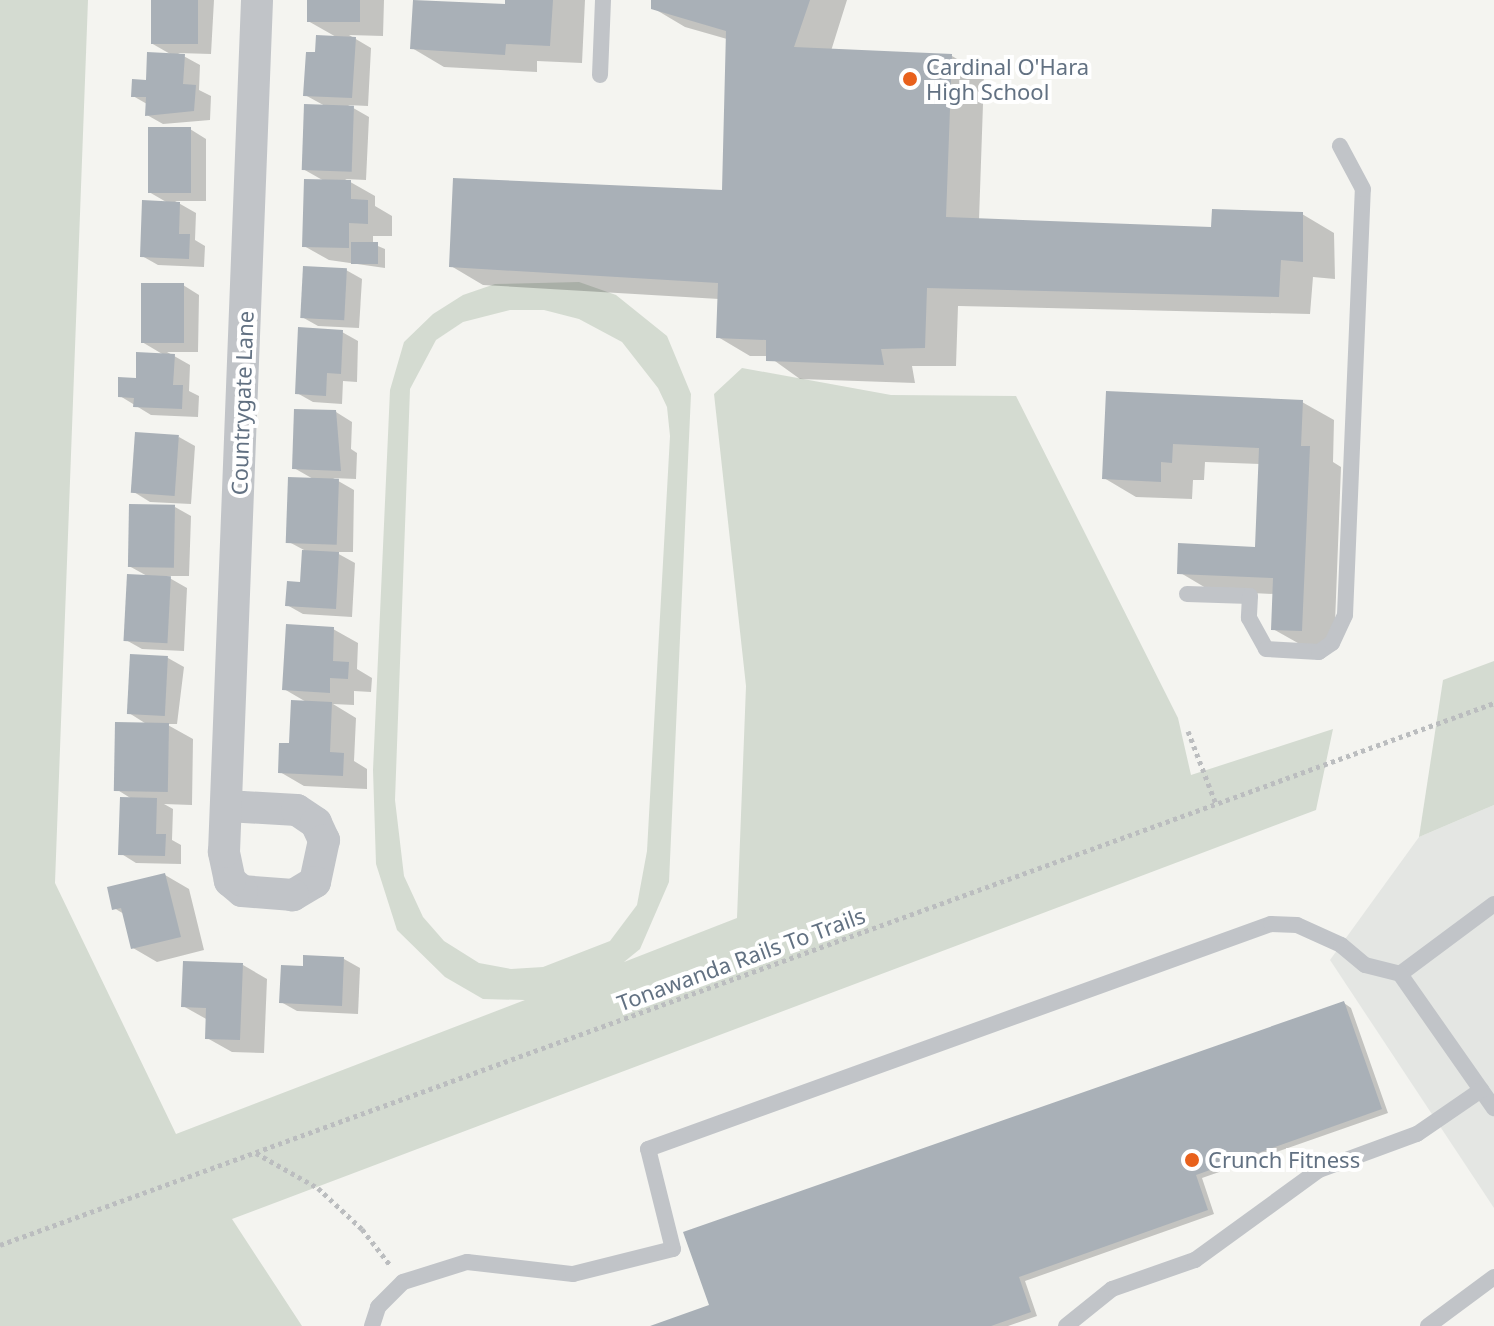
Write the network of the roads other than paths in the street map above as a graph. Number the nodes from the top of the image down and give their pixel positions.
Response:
1 (257, 0) edge
2 (603, 0) edge
3 (600, 75) dead end
4 (1340, 146) dead end
5 (1187, 594) dead end
6 (227, 806) dead end
7 (1494, 904) edge
8 (1400, 974) junction
9 (1481, 1090) junction
10 (1494, 1108) edge
11 (1494, 1277) edge
12 (372, 1326) edge
13 (1066, 1326) edge
14 (1428, 1326) edge

1 - 6 street, Countrygate Lane
2 - 3 lane
4 - 5 lane
7 - 8 lane
8 - 9 lane
8 - 12 lane
9 - 10 lane
9 - 13 lane
11 - 14 lane

